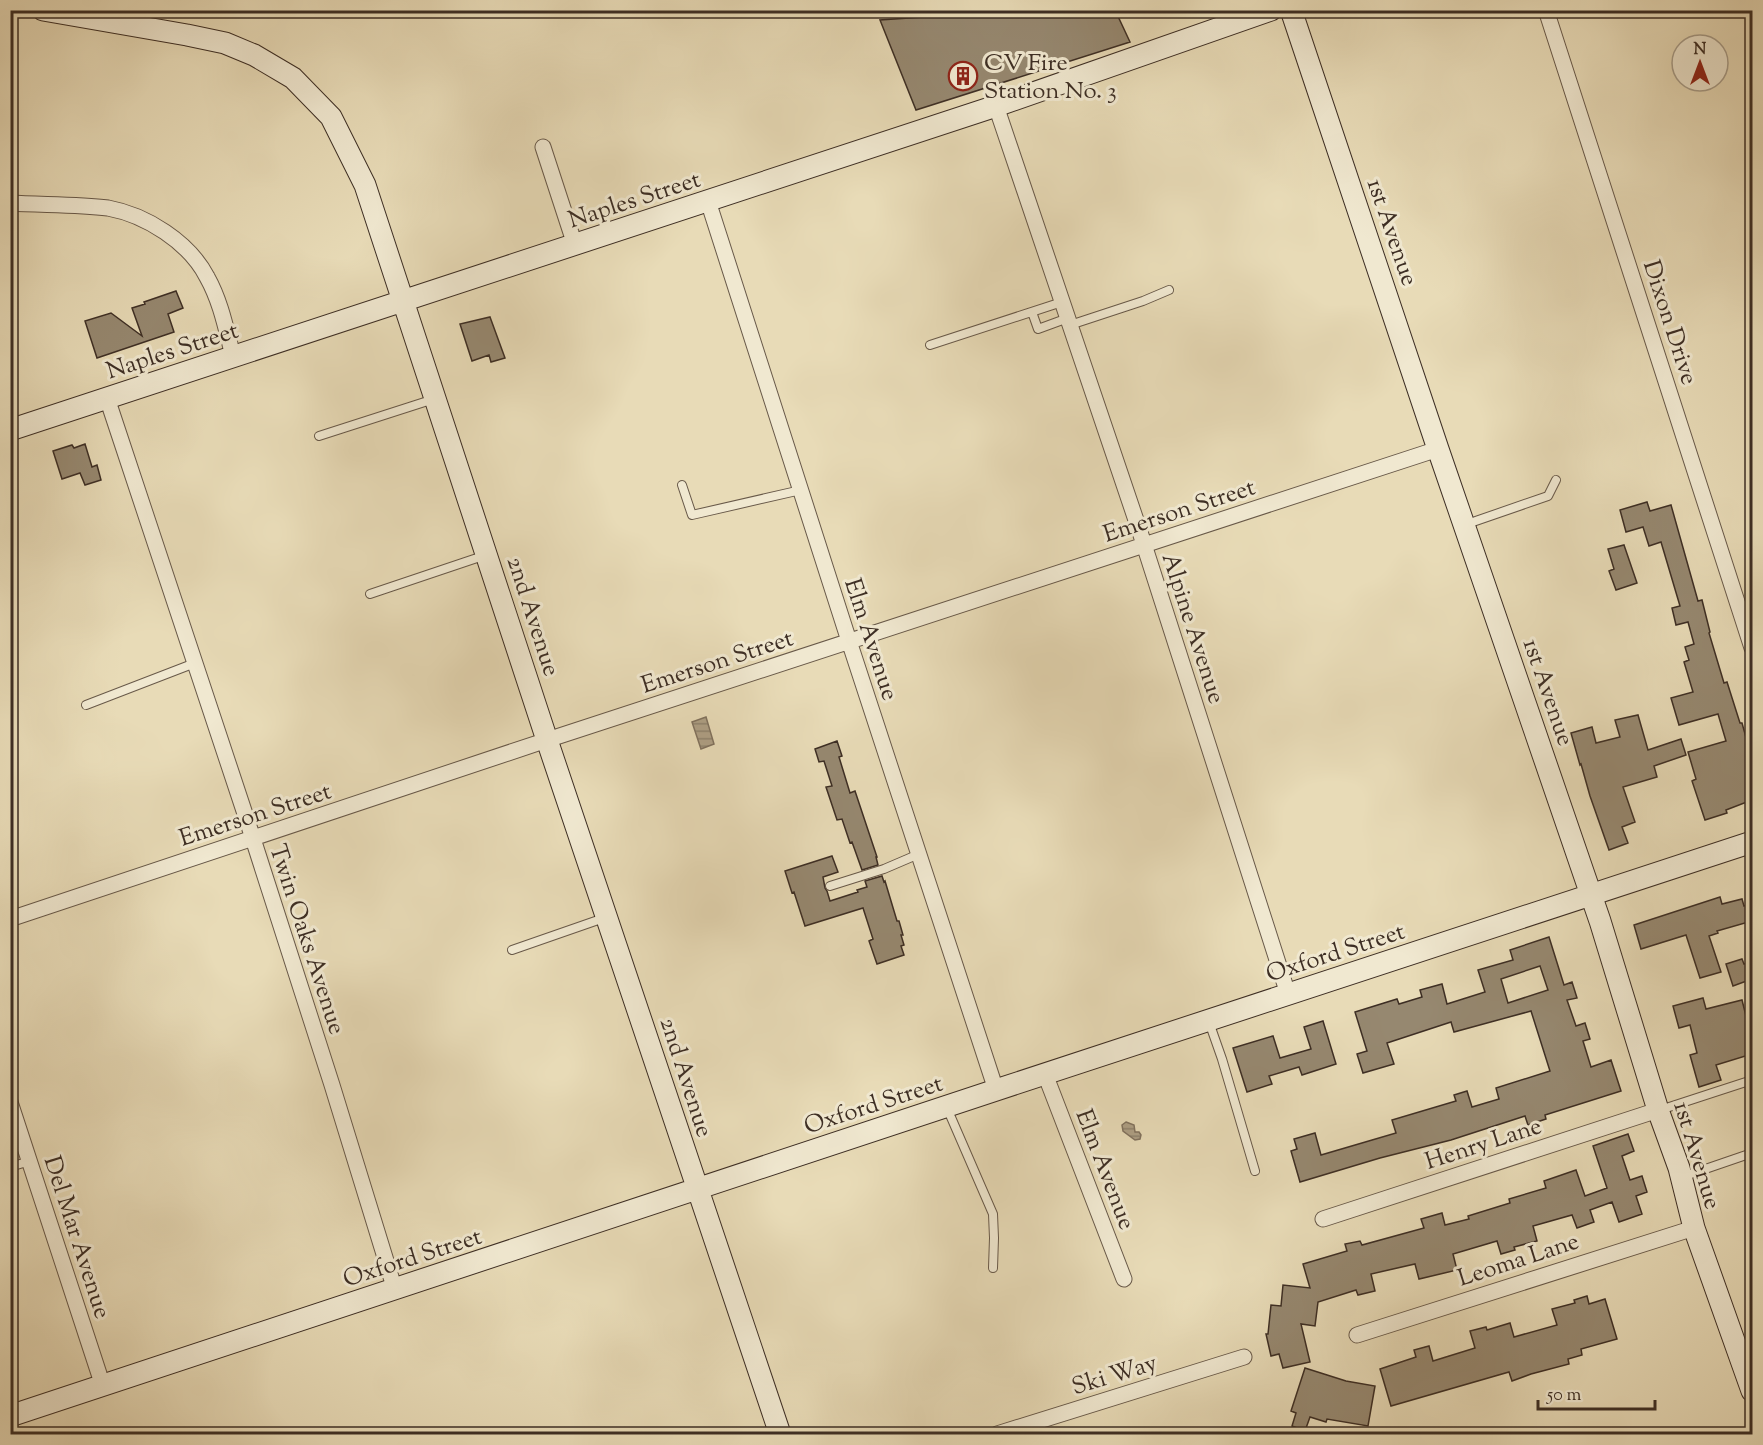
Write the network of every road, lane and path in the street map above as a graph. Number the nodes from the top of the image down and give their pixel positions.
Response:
1 (43, 10) edge
2 (1291, 10) edge
3 (1546, 10) edge
4 (1261, 12) edge
5 (996, 106) junction
6 (543, 147) dead end
7 (708, 201) junction
8 (10, 203) edge
9 (575, 244) junction
10 (1169, 290) dead end
11 (403, 300) junction
12 (1062, 302) junction
13 (1032, 312) junction
14 (1069, 321) junction
15 (930, 345) dead end
16 (233, 356) junction
17 (107, 398) junction
18 (436, 398) junction
19 (10, 430) edge
20 (319, 436) dead end
21 (1438, 449) junction
22 (1556, 480) dead end
23 (682, 485) dead end
24 (801, 490) junction
25 (1465, 524) junction
26 (1143, 545) junction
27 (487, 555) junction
28 (370, 594) dead end
29 (849, 641) junction
30 (1752, 648) edge
31 (195, 663) junction
32 (86, 705) dead end
33 (547, 740) junction
34 (252, 838) junction
35 (1752, 842) edge
36 (919, 854) junction
37 (830, 886) dead end
38 (1591, 895) junction
39 (607, 917) junction
40 (10, 920) edge
41 (512, 950) dead end
42 (1288, 994) junction
43 (1209, 1020) junction
44 (1046, 1074) junction
45 (1752, 1080) edge
46 (996, 1090) junction
47 (10, 1102) edge
48 (946, 1106) junction
49 (1658, 1110) junction
50 (1752, 1153) edge
51 (30, 1161) junction
52 (10, 1167) edge
53 (1256, 1171) dead end
54 (1680, 1177) junction
55 (698, 1189) junction
56 (1323, 1219) dead end
57 (1694, 1228) junction
58 (993, 1268) dead end
59 (1124, 1280) dead end
60 (395, 1290) junction
61 (1357, 1335) dead end
62 (1244, 1357) dead end
63 (103, 1386) junction
64 (1752, 1391) edge
65 (10, 1416) edge
66 (780, 1434) edge
67 (997, 1434) edge

1 - 11 street, 2nd Avenue
2 - 21 street, 1st Avenue
3 - 30 street, Dixon Drive
4 - 5 street, Naples Street
5 - 7 street, Naples Street
5 - 12 street, Alpine Avenue
6 - 9 street
7 - 9 street, Naples Street
7 - 24 street, Elm Avenue
8 - 16 street
9 - 11 street, Naples Street
10 - 14 lane
11 - 16 street, Naples Street
11 - 18 street, 2nd Avenue
12 - 13 lane
12 - 14 street, Alpine Avenue
13 - 14 lane
13 - 15 lane
14 - 26 street, Alpine Avenue
16 - 17 street, Naples Street
17 - 19 street, Naples Street
17 - 31 street, Twin Oaks Avenue
18 - 20 lane
18 - 27 street, 2nd Avenue
21 - 25 street, 1st Avenue
21 - 26 street, Emerson Street
22 - 25 lane
23 - 24 lane
24 - 29 street, Elm Avenue
25 - 38 street, 1st Avenue
26 - 29 street, Emerson Street
26 - 42 street, Alpine Avenue
27 - 28 lane
27 - 33 street, 2nd Avenue
29 - 33 street, Emerson Street
29 - 36 street, Elm Avenue
31 - 32 lane
31 - 34 street, Twin Oaks Avenue
33 - 34 street, Emerson Street
33 - 39 street, 2nd Avenue
34 - 40 street, Emerson Street
34 - 60 street, Twin Oaks Avenue
35 - 38 street, Oxford Street
36 - 37 lane
36 - 46 street, Elm Avenue
38 - 42 street, Oxford Street
38 - 49 street, 1st Avenue
39 - 41 lane
39 - 55 street, 2nd Avenue
42 - 43 street, Oxford Street
43 - 44 street, Oxford Street
43 - 53 lane
44 - 46 street, Oxford Street
44 - 59 street, Elm Avenue
45 - 49 lane
46 - 48 street, Oxford Street
47 - 51 street, Del Mar Avenue
48 - 55 street, Oxford Street
48 - 58 lane
49 - 54 street, 1st Avenue
49 - 56 street, Henry Lane
50 - 54 lane
51 - 52 lane
51 - 63 street, Del Mar Avenue
54 - 57 street, 1st Avenue
55 - 60 street, Oxford Street
55 - 66 street, 2nd Avenue
57 - 61 street, Leoma Lane
57 - 64 street, 1st Avenue
60 - 63 street, Oxford Street
62 - 67 street, Ski Way
63 - 65 street, Oxford Street

